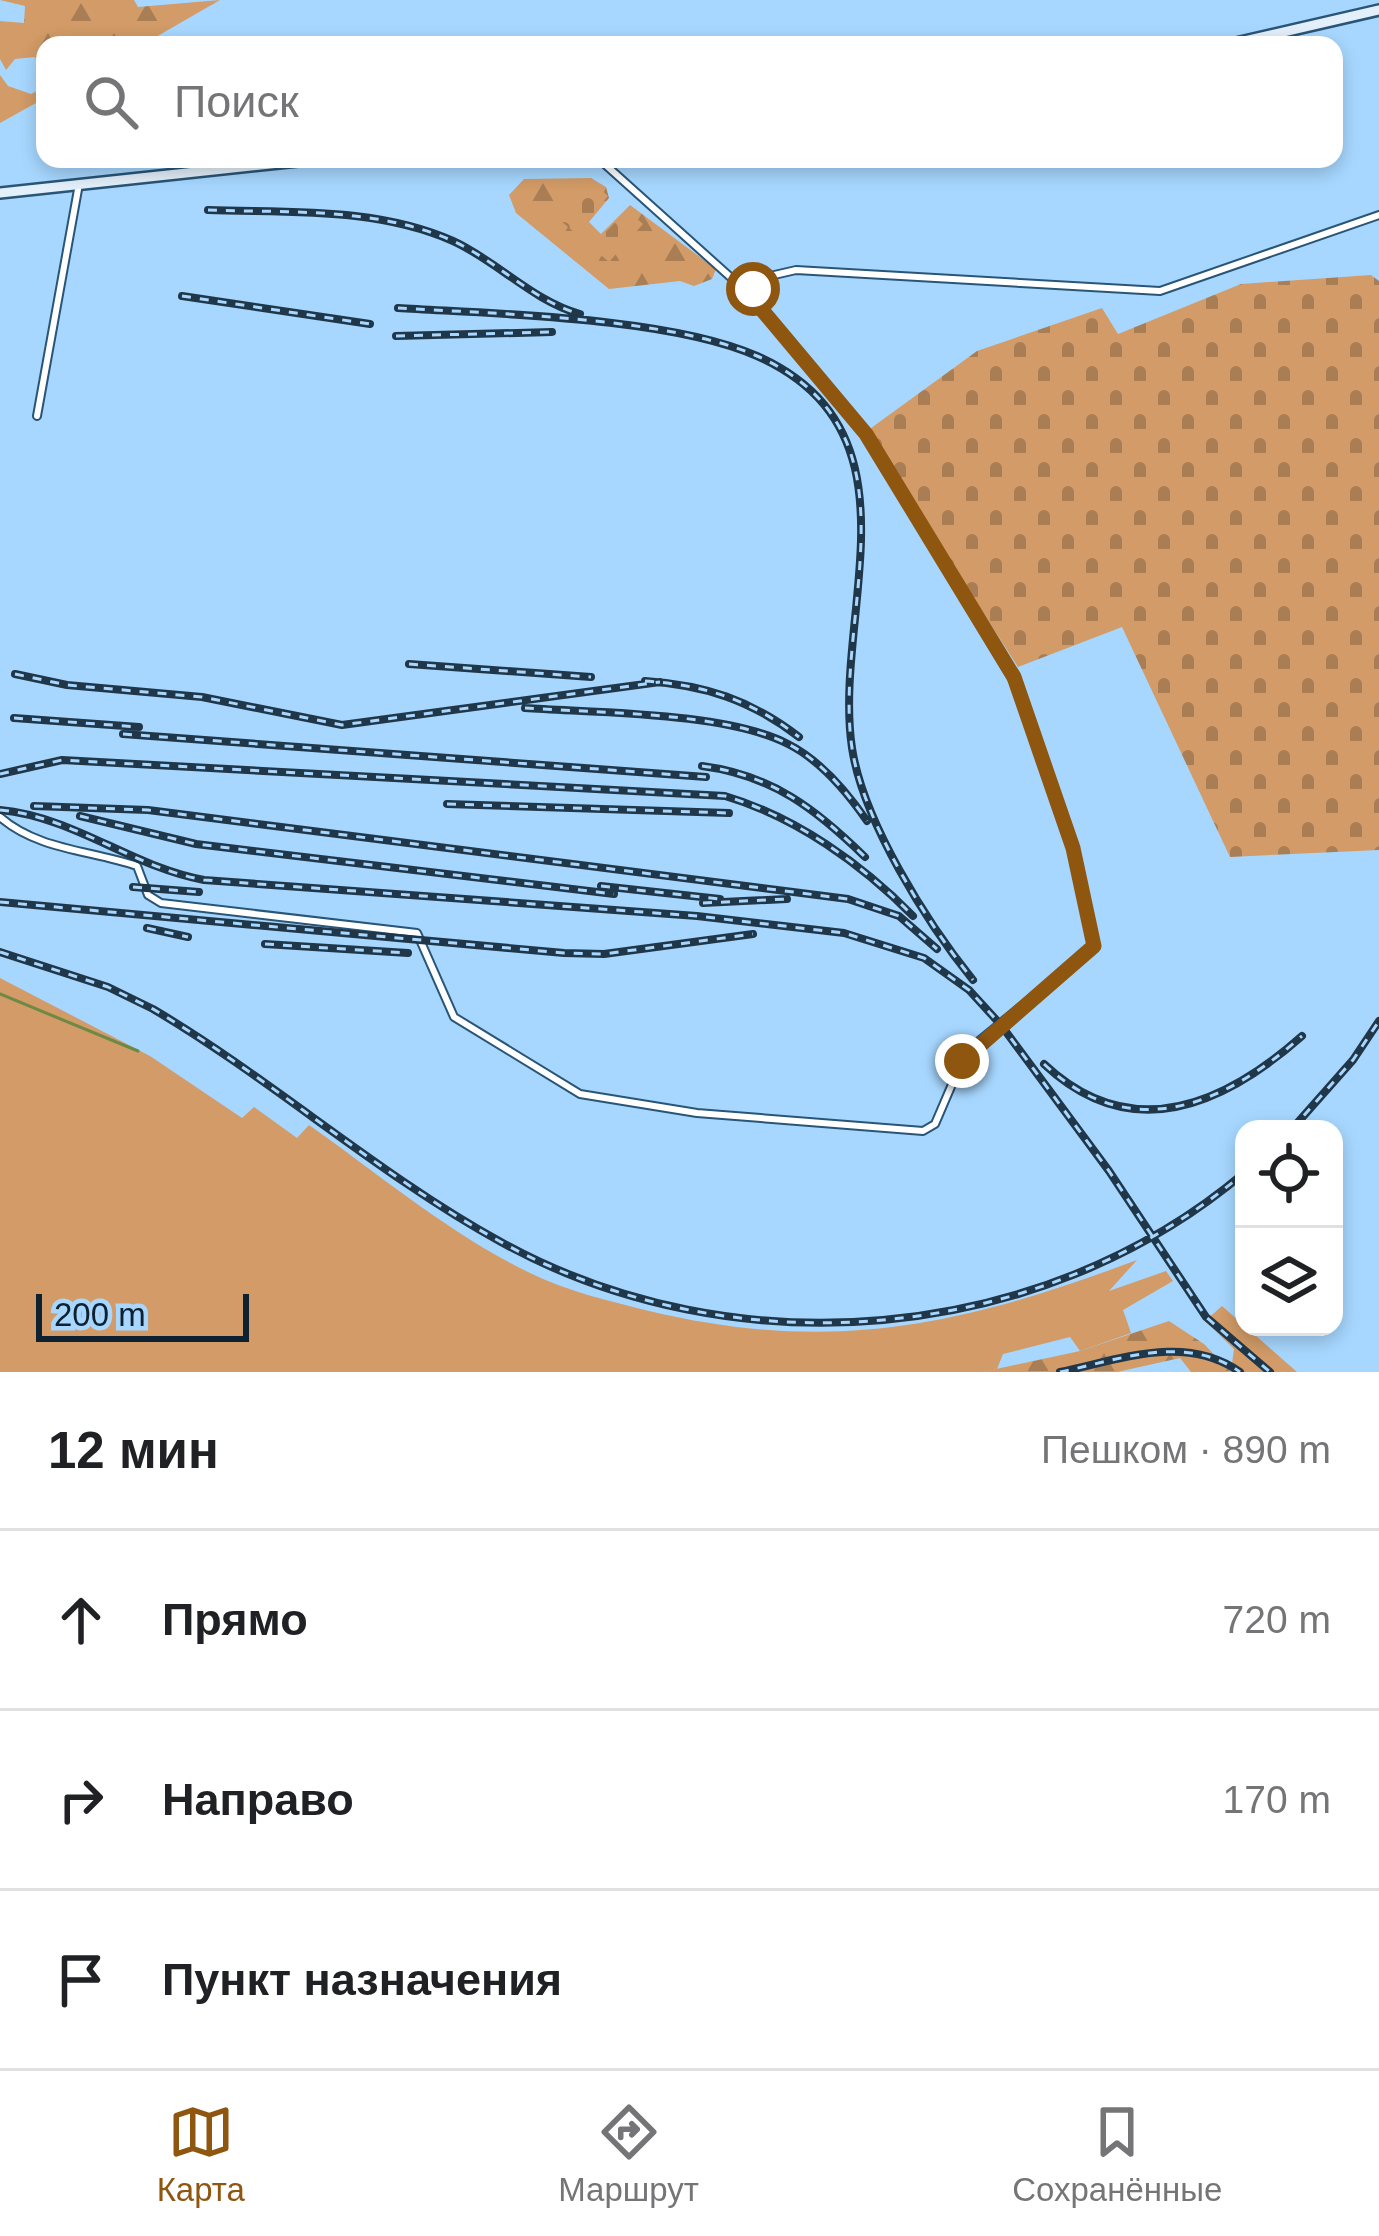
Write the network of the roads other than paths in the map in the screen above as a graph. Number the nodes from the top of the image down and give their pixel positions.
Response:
1 (1379, 10) edge
2 (1266, 36) edge
3 (231, 168) edge
4 (609, 168) edge
5 (79, 184) junction
6 (0, 193) edge
7 (1379, 214) edge
8 (747, 292) junction
9 (37, 416) dead end
10 (0, 817) edge

1 - 2 main road
3 - 5 main road
4 - 8 street
5 - 6 main road
5 - 9 street
7 - 8 street
8 - 10 street

